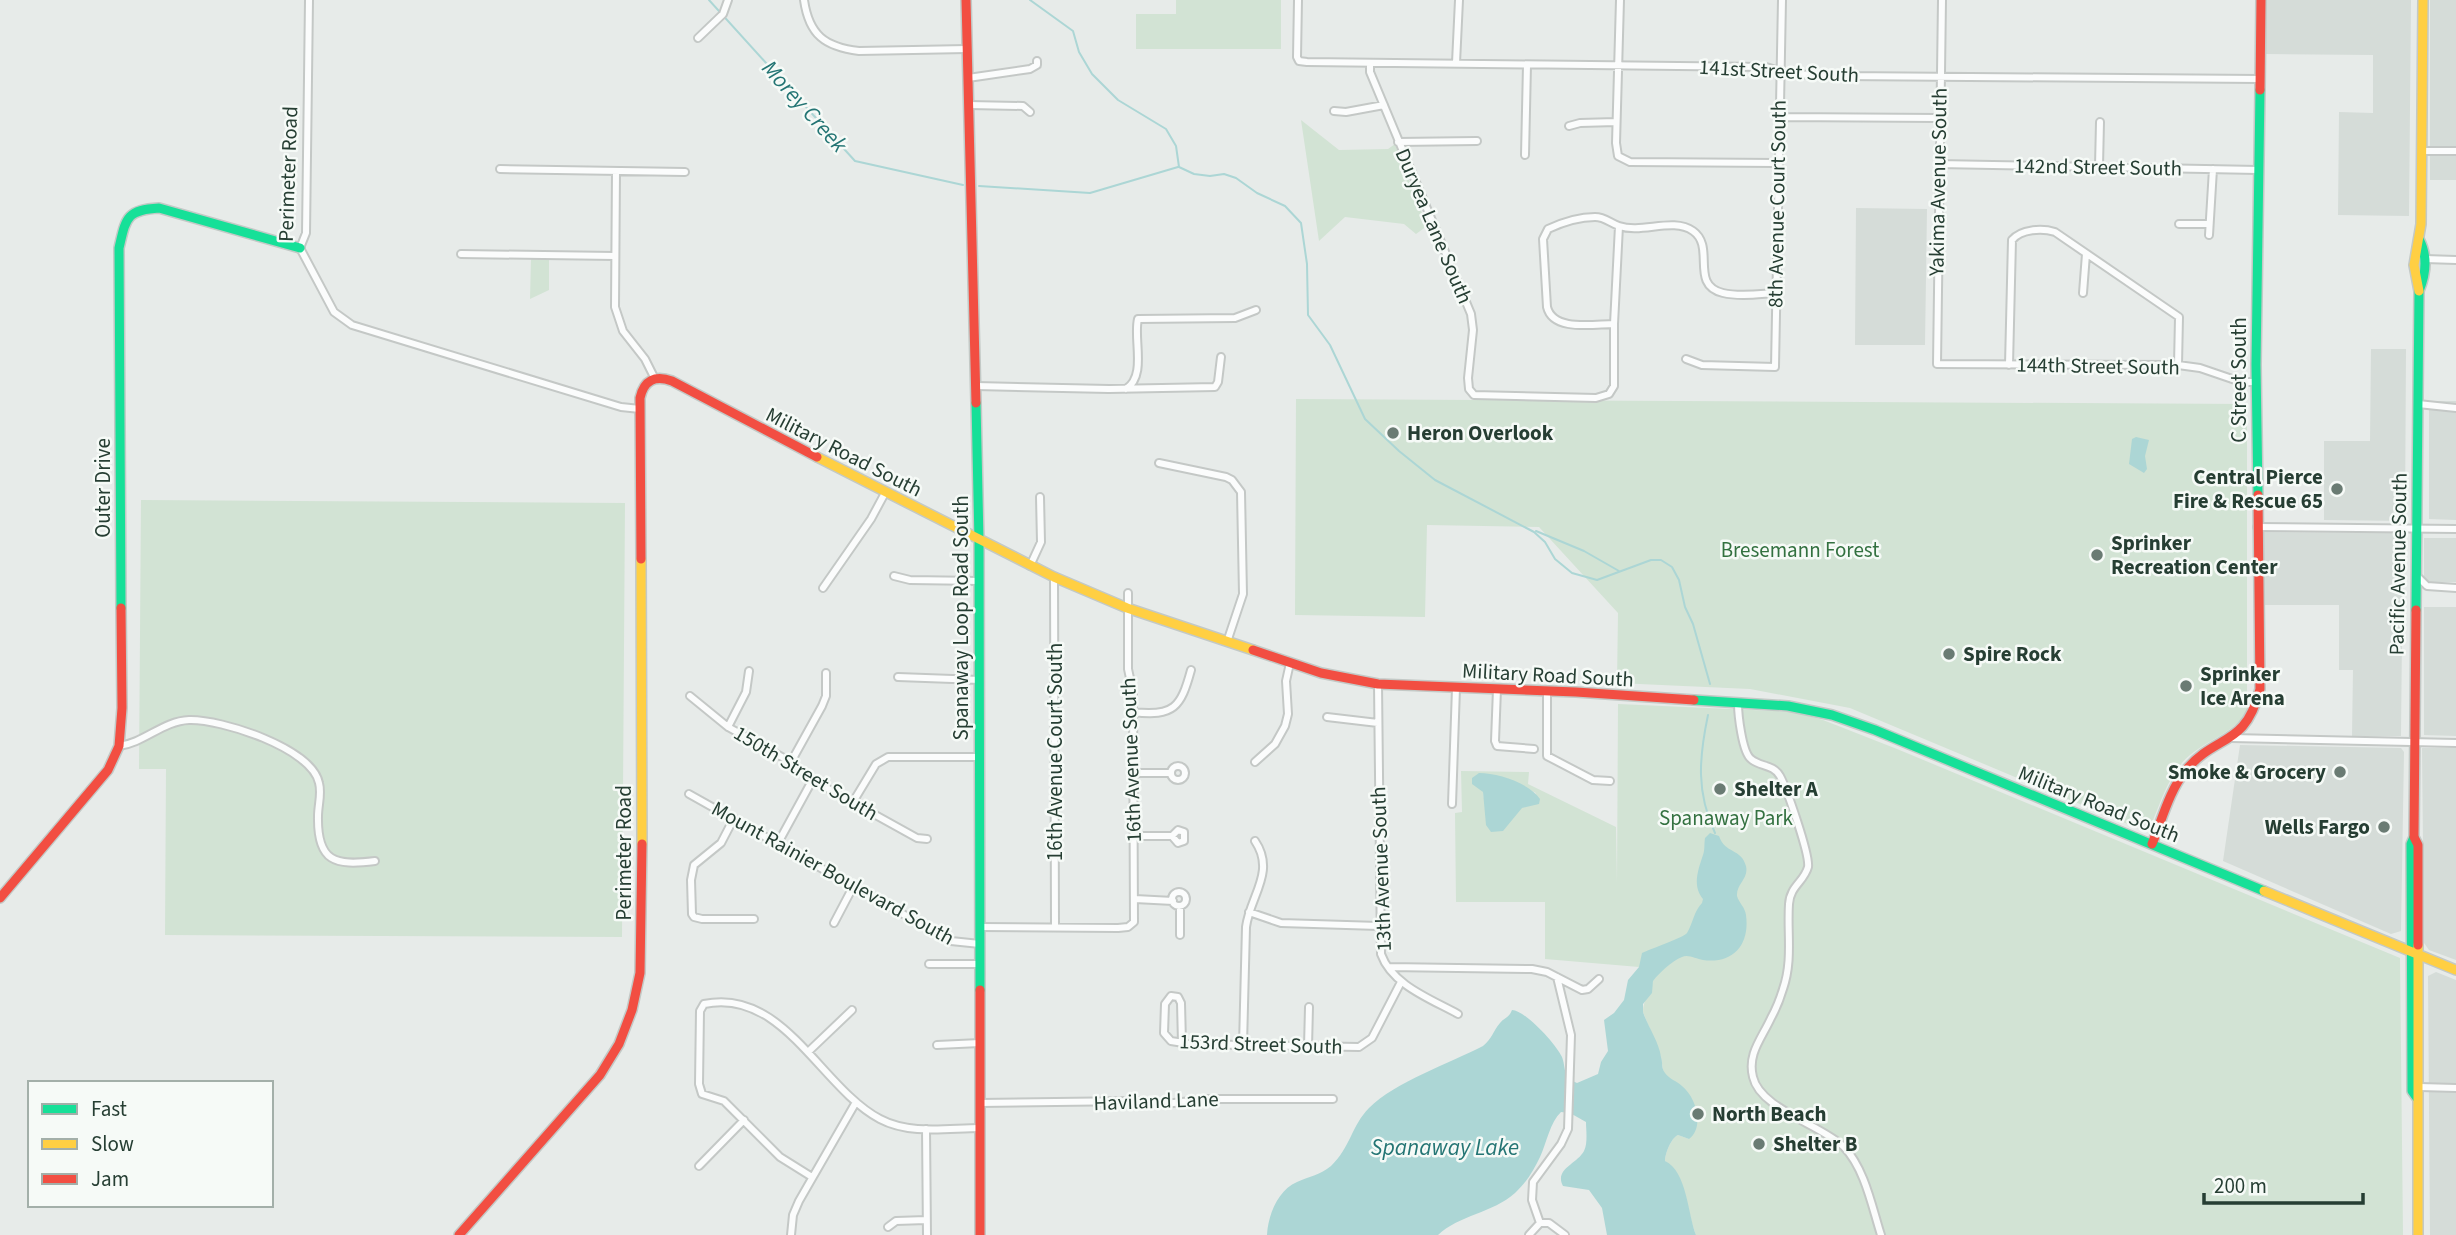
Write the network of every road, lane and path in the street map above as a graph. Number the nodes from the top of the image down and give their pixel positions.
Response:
1 (309, 0) edge
2 (728, 0) edge
3 (804, 0) edge
4 (966, 0) edge
5 (1298, 0) edge
6 (1459, 0) edge
7 (1620, 0) edge
8 (1782, 0) edge
9 (1942, 0) edge
10 (2261, 0) edge
11 (2423, 0) edge
12 (698, 38) dead end
13 (967, 49) junction
14 (1037, 61) dead end
15 (1457, 62) junction
16 (1370, 63) junction
17 (1527, 65) junction
18 (1619, 66) junction
19 (1779, 71) junction
20 (1940, 76) junction
21 (968, 78) junction
22 (2260, 79) junction
23 (969, 105) junction
24 (1384, 105) junction
25 (1334, 111) dead end
26 (1030, 112) dead end
27 (1779, 117) junction
28 (1940, 118) junction
29 (1616, 122) junction
30 (2100, 122) dead end
31 (1569, 126) dead end
32 (1477, 141) dead end
33 (1398, 142) junction
34 (2422, 151) junction
35 (2456, 151) edge
36 (1525, 155) dead end
37 (1778, 163) junction
38 (1938, 164) junction
39 (2099, 166) junction
40 (500, 169) dead end
41 (2213, 169) junction
42 (2258, 170) junction
43 (616, 171) junction
44 (685, 172) dead end
45 (2179, 224) dead end
46 (2209, 224) junction
47 (1619, 226) junction
48 (2209, 235) dead end
49 (2419, 239) junction
50 (300, 248) junction
51 (461, 254) dead end
52 (2086, 254) junction
53 (615, 256) junction
54 (2425, 259) junction
55 (2456, 260) edge
56 (2419, 292) junction
57 (1776, 293) junction
58 (2083, 293) dead end
59 (1256, 310) dead end
60 (1614, 324) junction
61 (1220, 357) dead end
62 (1686, 359) dead end
63 (1937, 364) joint
64 (2009, 365) junction
65 (2178, 365) junction
66 (654, 377) junction
67 (2256, 382) junction
68 (976, 386) junction
69 (1126, 389) junction
70 (2418, 404) junction
71 (2456, 408) edge
72 (640, 410) junction
73 (1159, 463) dead end
74 (885, 493) junction
75 (1040, 497) dead end
76 (2257, 527) junction
77 (2416, 529) junction
78 (2456, 529) edge
79 (979, 541) junction
80 (1030, 566) junction
81 (2416, 575) junction
82 (894, 576) dead end
83 (1054, 578) junction
84 (979, 581) junction
85 (2436, 587) junction
86 (2456, 587) edge
87 (823, 588) dead end
88 (1128, 593) dead end
89 (2415, 598) junction
90 (1127, 608) junction
91 (1227, 642) junction
92 (1290, 663) junction
93 (1191, 670) dead end
94 (749, 671) dead end
95 (826, 673) dead end
96 (898, 677) dead end
97 (980, 680) junction
98 (1378, 684) junction
99 (1456, 688) junction
100 (1497, 689) junction
101 (1547, 691) junction
102 (690, 696) dead end
103 (1738, 703) junction
104 (1133, 712) junction
105 (1327, 717) dead end
106 (1378, 723) junction
107 (728, 727) junction
108 (2232, 738) junction
109 (2414, 742) junction
110 (2456, 743) edge
111 (119, 746) junction
112 (1534, 749) dead end
113 (980, 757) junction
114 (791, 762) junction
115 (1255, 762) dead end
116 (1134, 773) junction
117 (1171, 773) dead end
118 (813, 779) junction
119 (1611, 781) dead end
120 (689, 794) dead end
121 (853, 802) junction
122 (1452, 804) dead end
123 (734, 818) junction
124 (1135, 836) junction
125 (1172, 836) dead end
126 (926, 839) dead end
127 (1255, 841) dead end
128 (778, 843) junction
129 (2152, 844) junction
130 (375, 860) dead end
131 (854, 885) junction
132 (0, 898) edge
133 (1135, 899) junction
134 (1173, 901) junction
135 (1180, 906) junction
136 (1249, 912) junction
137 (754, 919) dead end
138 (834, 923) dead end
139 (1055, 926) junction
140 (1379, 926) junction
141 (980, 927) junction
142 (1180, 935) dead end
143 (980, 944) junction
144 (2414, 954) junction
145 (929, 964) dead end
146 (980, 964) junction
147 (1389, 967) junction
148 (2456, 970) edge
149 (1557, 977) junction
150 (1599, 979) dead end
151 (1401, 982) junction
152 (1309, 1007) dead end
153 (852, 1010) dead end
154 (1458, 1014) dead end
155 (980, 1043) junction
156 (1182, 1043) junction
157 (937, 1045) dead end
158 (1243, 1045) junction
159 (1308, 1047) junction
160 (808, 1052) junction
161 (2420, 1087) junction
162 (2456, 1088) edge
163 (2417, 1098) junction
164 (1333, 1099) dead end
165 (856, 1102) junction
166 (980, 1103) junction
167 (744, 1121) junction
168 (980, 1128) junction
169 (926, 1129) junction
170 (699, 1166) dead end
171 (812, 1177) junction
172 (926, 1220) junction
173 (1540, 1223) junction
174 (888, 1227) dead end
175 (459, 1235) edge
176 (791, 1235) edge
177 (927, 1235) edge
178 (980, 1235) edge
179 (1529, 1235) edge
180 (1565, 1235) edge
181 (1881, 1235) edge
182 (2418, 1235) edge

1 - 50 street, Perimeter Road
2 - 12 street
3 - 13 street
4 - 13 main road, Spanaway Loop Road South
5 - 16 street, 141st Street South
6 - 15 street
7 - 18 street
8 - 19 street, 8th Avenue Court South
9 - 20 street, Yakima Avenue South
10 - 22 main road, C Street South
11 - 34 main road, Pacific Avenue South
13 - 21 main road, Spanaway Loop Road South
14 - 21 street
15 - 16 street, 141st Street South
15 - 17 street, 141st Street South
16 - 24 street, Duryea Lane South
17 - 18 street, 141st Street South
17 - 36 street
18 - 19 street, 141st Street South
18 - 29 street
19 - 20 street, 141st Street South
19 - 27 street, 8th Avenue Court South
20 - 22 street, 141st Street South
20 - 28 street, Yakima Avenue South
21 - 23 main road, Spanaway Loop Road South
22 - 42 main road, C Street South
23 - 26 street
23 - 68 main road, Spanaway Loop Road South
24 - 25 street
24 - 33 street, Duryea Lane South
27 - 28 street
27 - 37 street, 8th Avenue Court South
28 - 38 street, Yakima Avenue South
29 - 31 street
29 - 37 street
30 - 39 street
32 - 33 street
33 - 60 street, Duryea Lane South
34 - 35 street
34 - 49 main road, Pacific Avenue South
37 - 57 street, 8th Avenue Court South
38 - 39 street, 142nd Street South
38 - 63 street, Yakima Avenue South
39 - 41 street, 142nd Street South
40 - 43 street
41 - 42 street, 142nd Street South
41 - 46 street
42 - 67 main road, C Street South
43 - 44 street
43 - 53 street
45 - 46 street
46 - 48 street
47 - 57 street
47 - 60 street
47 - 60 street
49 - 54 main road, Pacific Avenue South
49 - 56 main road, Pacific Avenue South
50 - 72 street, Perimeter Road
50 - 111 main road, Outer Drive
51 - 53 street
52 - 58 street
52 - 64 street
52 - 65 street
53 - 66 street
54 - 55 street
54 - 56 main road, Pacific Avenue South
56 - 70 main road, Pacific Avenue South
57 - 62 street, 8th Avenue Court South
59 - 69 street
61 - 69 street
63 - 64 street, 144th Street South
64 - 65 street, 144th Street South
65 - 67 street, 144th Street South
66 - 72 main road, Perimeter Road
66 - 74 main road, Military Road South
67 - 76 main road, C Street South
68 - 69 street
68 - 79 main road, Spanaway Loop Road South
70 - 71 street
70 - 77 main road, Pacific Avenue South
72 - 175 main road, Perimeter Road
73 - 91 street
74 - 79 main road, Military Road South
74 - 87 street
75 - 80 street
76 - 77 street
76 - 108 main road, C Street South
77 - 78 street
77 - 81 main road, Pacific Avenue South
79 - 80 main road, Military Road South
79 - 84 main road, Spanaway Loop Road South
80 - 83 main road, Military Road South
81 - 85 street
81 - 89 main road, Pacific Avenue South
82 - 84 street
83 - 90 main road, Military Road South
83 - 139 street, 16th Avenue Court South
84 - 97 main road, Spanaway Loop Road South
85 - 86 street
85 - 89 street
88 - 90 street, 16th Avenue South
89 - 109 main road, Pacific Avenue South
90 - 91 main road, Military Road South
90 - 104 street, 16th Avenue South
91 - 92 main road, Military Road South
92 - 98 main road, Military Road South
92 - 115 street
93 - 104 street
94 - 107 street
95 - 114 street
96 - 97 street
97 - 113 main road, Spanaway Loop Road South
98 - 99 main road, Military Road South
98 - 106 street, 13th Avenue South
99 - 100 main road, Military Road South
99 - 122 street
100 - 101 main road, Military Road South
100 - 112 street
101 - 103 main road, Military Road South
101 - 119 street
102 - 107 street, 150th Street South
103 - 129 main road, Military Road South
103 - 181 street
104 - 116 street, 16th Avenue South
105 - 106 street
106 - 140 street, 13th Avenue South
107 - 114 street, 150th Street South
108 - 109 street
108 - 129 main road, C Street South
109 - 110 street
109 - 144 main road, Pacific Avenue South
111 - 130 street
111 - 132 main road, Outer Drive
113 - 121 street
113 - 141 main road, Spanaway Loop Road South
114 - 118 street, 150th Street South
116 - 117 street
116 - 124 street, 16th Avenue South
118 - 121 street, 150th Street South
118 - 128 street
120 - 123 street, Mount Rainier Boulevard South
121 - 126 street, 150th Street South
123 - 128 street, Mount Rainier Boulevard South
123 - 137 street
124 - 125 street
124 - 133 street, 16th Avenue South
127 - 136 street
128 - 131 street, Mount Rainier Boulevard South
129 - 144 main road, Military Road South
131 - 138 street
131 - 143 street, Mount Rainier Boulevard South
133 - 134 street
133 - 139 street, 16th Avenue South
134 - 135 street
134 - 135 street
135 - 142 street
136 - 140 street
136 - 158 street
139 - 141 street
140 - 147 street, 13th Avenue South
141 - 143 main road, Spanaway Loop Road South
143 - 146 main road, Spanaway Loop Road South
144 - 148 main road, Military Road South
144 - 161 main road, Pacific Avenue South
144 - 163 main road, Pacific Avenue South
145 - 146 street
146 - 155 main road, Spanaway Loop Road South
147 - 149 street
147 - 151 street, 13th Avenue South
149 - 150 street
149 - 173 street
151 - 154 street, 13th Avenue South
151 - 159 street, 153rd Street South
152 - 159 street
153 - 160 street
155 - 157 street
155 - 166 main road, Spanaway Loop Road South
156 - 156 street, 153rd Street South
156 - 158 street, 153rd Street South
158 - 159 street, 153rd Street South
160 - 165 street
160 - 167 street
161 - 162 street
161 - 163 main road, Pacific Avenue South
163 - 182 main road, Pacific Avenue South
164 - 166 street, Haviland Lane
165 - 169 street
165 - 171 street
166 - 168 main road, Spanaway Loop Road South
167 - 170 street
167 - 171 street
168 - 169 street
168 - 178 main road, Spanaway Loop Road South
169 - 172 street
171 - 176 street
172 - 174 street
172 - 177 street
173 - 179 street
173 - 180 street

